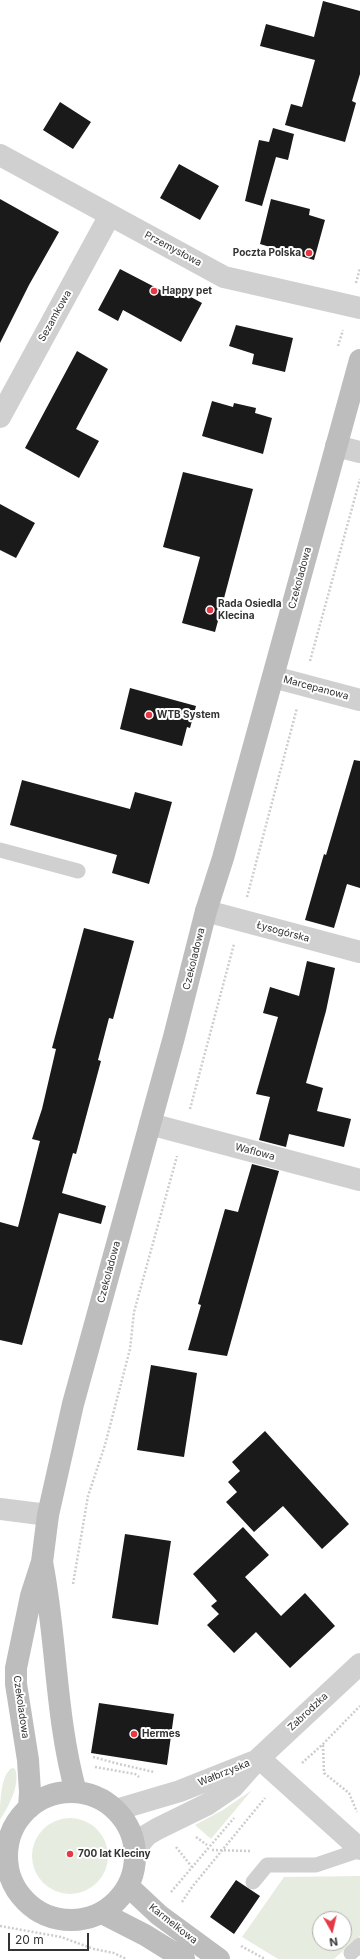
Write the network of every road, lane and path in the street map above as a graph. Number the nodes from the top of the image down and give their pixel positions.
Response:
1 (0, 155) edge
2 (110, 215) junction
3 (360, 308) edge
4 (360, 360) edge
5 (0, 417) edge
6 (336, 446) junction
7 (360, 452) edge
8 (360, 479) edge
9 (309, 663) dead end
10 (273, 677) junction
11 (360, 700) edge
12 (296, 710) dead end
13 (0, 850) edge
14 (78, 871) dead end
15 (246, 899) dead end
16 (206, 912) junction
17 (236, 937) dead end
18 (360, 952) edge
19 (150, 1124) junction
20 (184, 1133) junction
21 (360, 1180) edge
22 (0, 1509) edge
23 (48, 1515) junction
24 (42, 1562) junction
25 (72, 1587) dead end
26 (360, 1664) edge
27 (360, 1706) edge
28 (323, 1744) junction
29 (90, 1756) dead end
30 (258, 1760) junction
31 (92, 1766) dead end
32 (298, 1766) dead end
33 (156, 1772) dead end
34 (146, 1780) dead end
35 (76, 1792) junction
36 (268, 1796) dead end
37 (29, 1808) junction
38 (116, 1810) junction
39 (239, 1813) dead end
40 (358, 1813) dead end
41 (175, 1844) dead end
42 (135, 1848) junction
43 (3, 1850) edge
44 (360, 1850) edge
45 (192, 1867) junction
46 (253, 1882) dead end
47 (128, 1886) junction
48 (7, 1889) edge
49 (169, 1894) dead end
50 (181, 1903) dead end
51 (102, 1913) junction
52 (0, 1926) edge
53 (126, 1959) edge
54 (184, 1959) edge
55 (219, 1959) edge

1 - 2 street, Przemysłowa
2 - 3 street, Przemysłowa
2 - 5 street, Sezamkowa
4 - 6 street, Czekoladowa
6 - 7 street
6 - 10 street, Czekoladowa
8 - 9 path
10 - 11 street, Marcepanowa
10 - 16 street, Czekoladowa
12 - 15 path
13 - 14 lane
16 - 18 street, Łysogórska
16 - 19 street, Czekoladowa
17 - 20 path
19 - 20 street, Waflowa
19 - 23 street, Czekoladowa
20 - 21 street, Waflowa
20 - 25 path
22 - 23 street
23 - 24 street, Czekoladowa
24 - 35 street, Czekoladowa
24 - 37 street, Czekoladowa
26 - 30 street, Zabrodzka
27 - 28 path
28 - 32 path
28 - 40 path
29 - 33 path
30 - 38 street, Wałbrzyska
30 - 42 street, Wałbrzyska
30 - 44 street, Wałbrzyska
31 - 34 path
35 - 37 street
35 - 38 street
36 - 50 path
37 - 43 street
38 - 42 street
39 - 45 path
41 - 45 path
42 - 47 street
43 - 48 street
44 - 46 lane
45 - 49 path
47 - 51 street
47 - 55 street, Karmelkowa
48 - 51 street
51 - 54 street, Karmelkowa
52 - 53 path

